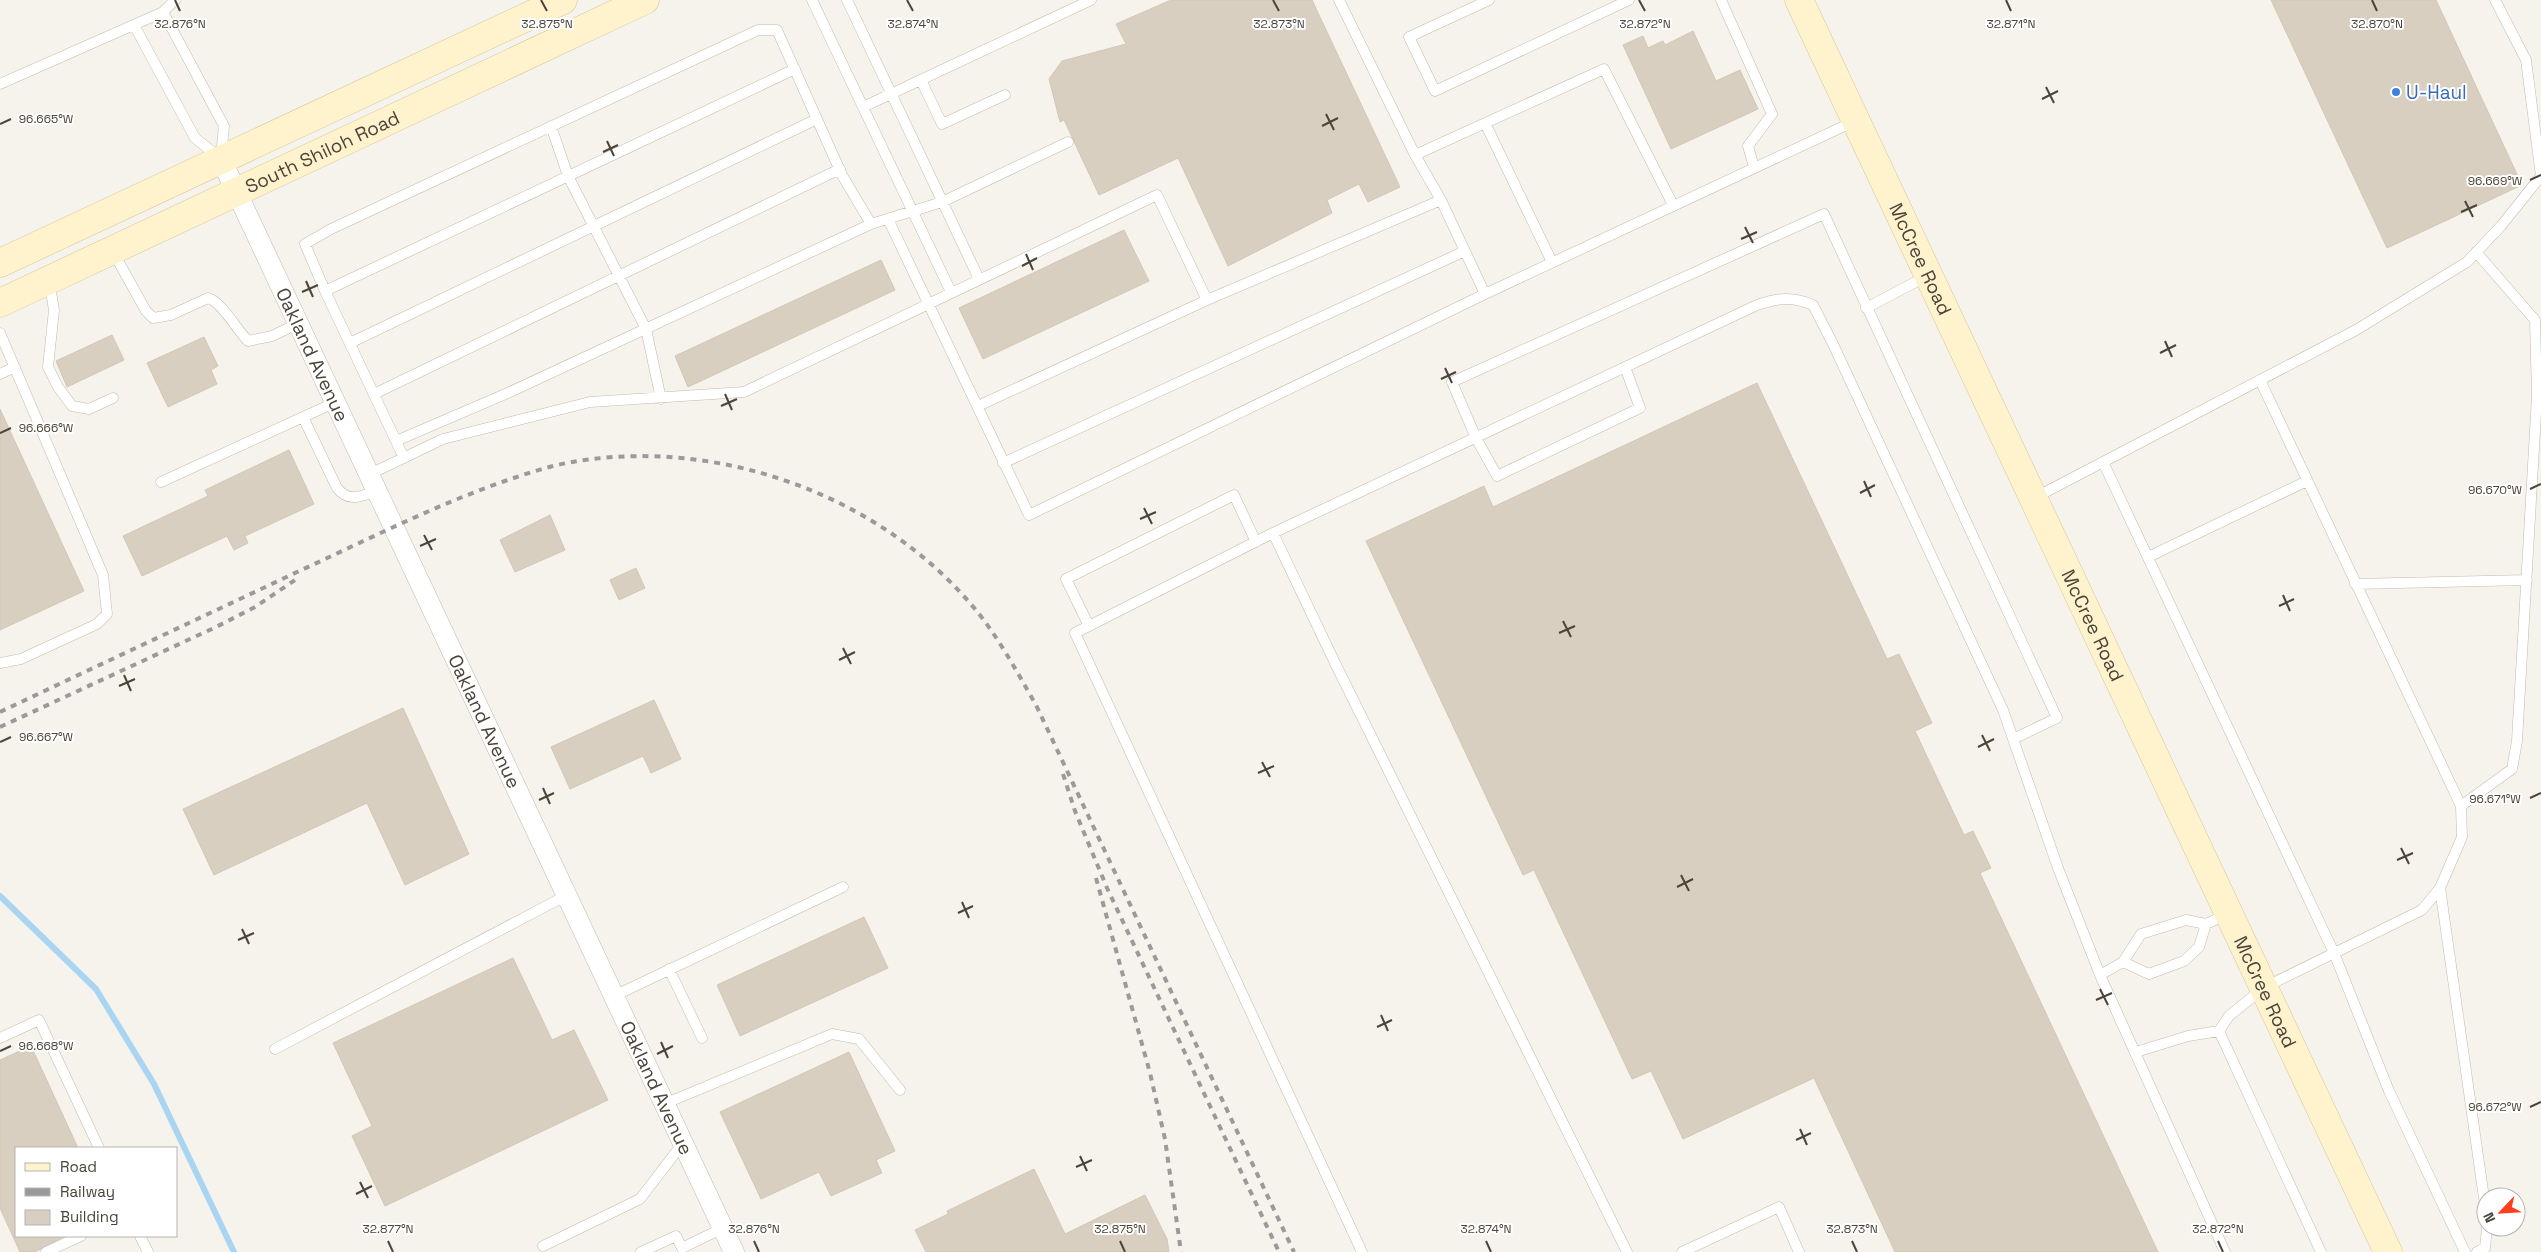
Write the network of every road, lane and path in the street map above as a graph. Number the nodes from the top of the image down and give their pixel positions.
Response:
1 (175, 0) edge
2 (563, 0) edge
3 (645, 0) edge
4 (812, 0) edge
5 (847, 0) edge
6 (1091, 0) edge
7 (1339, 0) edge
8 (1490, 0) edge
9 (1629, 0) edge
10 (1721, 0) edge
11 (1799, 0) edge
12 (2495, 0) edge
13 (164, 12) junction
14 (134, 25) junction
15 (795, 69) junction
16 (921, 80) junction
17 (0, 84) edge
18 (891, 94) junction
19 (1005, 95) dead end
20 (863, 107) junction
21 (817, 119) junction
22 (1856, 120) junction
23 (1485, 123) junction
24 (551, 126) junction
25 (1068, 142) dead end
26 (1415, 155) junction
27 (221, 159) junction
28 (1754, 167) junction
29 (840, 169) junction
30 (568, 176) junction
31 (236, 190) junction
32 (1441, 200) junction
33 (942, 202) junction
34 (1673, 205) junction
35 (913, 212) junction
36 (888, 219) junction
37 (871, 224) junction
38 (594, 226) junction
39 (112, 250) junction
40 (1465, 251) junction
41 (2476, 252) junction
42 (1552, 262) junction
43 (0, 263) edge
44 (1929, 275) junction
45 (618, 276) junction
46 (979, 279) junction
47 (49, 280) junction
48 (325, 291) junction
49 (951, 292) junction
50 (1485, 294) junction
51 (1207, 300) junction
52 (0, 303) edge
53 (927, 304) junction
54 (1866, 308) junction
55 (298, 323) junction
56 (646, 328) junction
57 (0, 332) edge
58 (350, 343) junction
59 (14, 367) junction
60 (1625, 367) junction
61 (0, 374) edge
62 (2260, 380) junction
63 (374, 394) junction
64 (114, 398) dead end
65 (661, 399) junction
66 (336, 402) junction
67 (978, 406) junction
68 (303, 417) junction
69 (1476, 438) junction
70 (396, 441) junction
71 (404, 458) junction
72 (2103, 462) junction
73 (1004, 463) junction
74 (2307, 481) junction
75 (161, 482) dead end
76 (374, 482) junction
77 (2034, 498) junction
78 (1274, 533) junction
79 (1256, 542) junction
80 (2148, 556) junction
81 (2527, 580) junction
82 (2355, 584) junction
83 (1089, 626) junction
84 (0, 663) edge
85 (2013, 739) junction
86 (2460, 806) junction
87 (843, 887) dead end
88 (2440, 888) junction
89 (567, 895) junction
90 (2218, 919) junction
91 (2334, 953) junction
92 (2123, 962) junction
93 (669, 969) junction
94 (2100, 974) junction
95 (2265, 987) junction
96 (614, 996) junction
97 (2220, 1031) junction
98 (0, 1038) edge
99 (702, 1038) dead end
100 (275, 1050) dead end
101 (2136, 1052) junction
102 (900, 1090) dead end
103 (664, 1104) junction
104 (683, 1143) junction
105 (100, 1147) edge
106 (2482, 1187) edge
107 (723, 1228) junction
108 (79, 1237) edge
109 (140, 1237) edge
110 (2486, 1237) edge
111 (543, 1246) dead end
112 (46, 1252) edge
113 (148, 1252) edge
114 (641, 1252) edge
115 (734, 1252) edge
116 (1362, 1252) edge
117 (1627, 1252) edge
118 (1682, 1252) edge
119 (1799, 1252) edge
120 (2225, 1252) edge
121 (2321, 1252) edge
122 (2388, 1252) edge
123 (2465, 1252) edge
124 (2477, 1252) edge

1 - 13 lane
2 - 27 main road, South Shiloh Road
3 - 31 main road, South Shiloh Road
4 - 20 lane
5 - 18 lane
6 - 16 lane
7 - 26 lane
8 - 9 lane
10 - 28 lane
11 - 22 main road, McCree Road
12 - 41 lane
13 - 14 lane
13 - 27 lane
14 - 17 lane
14 - 27 lane
15 - 21 lane
15 - 24 lane
15 - 30 lane
16 - 18 lane
16 - 19 lane
18 - 20 lane
18 - 33 lane
20 - 35 lane
21 - 29 lane
21 - 38 lane
22 - 28 lane
22 - 44 main road, McCree Road
23 - 26 lane
23 - 34 lane
23 - 42 lane
24 - 30 lane
24 - 48 lane
25 - 33 lane
26 - 32 lane
27 - 31 street, Oakland Avenue
27 - 43 main road, South Shiloh Road
28 - 34 lane
29 - 37 lane
29 - 45 lane
30 - 38 lane
30 - 48 lane
31 - 39 main road, South Shiloh Road
31 - 55 street, Oakland Avenue
32 - 40 lane
32 - 51 lane
33 - 35 lane
33 - 46 lane
34 - 42 lane
35 - 36 lane
35 - 49 lane
36 - 37 lane
36 - 53 lane
37 - 56 lane
38 - 45 lane
38 - 58 lane
39 - 47 main road, South Shiloh Road
39 - 55 lane
40 - 50 lane
40 - 73 lane
41 - 62 lane
41 - 81 lane
42 - 50 lane
44 - 54 lane
44 - 77 main road, McCree Road
45 - 56 lane
45 - 63 lane
46 - 49 lane
46 - 51 lane
47 - 52 main road, South Shiloh Road
47 - 64 lane
48 - 58 lane
49 - 53 lane
50 - 73 lane
51 - 67 lane
53 - 65 lane
53 - 67 lane
54 - 69 lane
54 - 85 lane
55 - 66 street, Oakland Avenue
56 - 65 lane
56 - 70 lane
57 - 59 lane
58 - 63 lane
59 - 61 lane
59 - 84 lane
60 - 69 lane
60 - 69 lane
60 - 85 lane
62 - 72 lane
62 - 74 lane
63 - 70 lane
65 - 71 lane
66 - 68 lane
66 - 76 street, Oakland Avenue
67 - 73 lane
68 - 75 lane
68 - 76 lane
69 - 78 lane
70 - 71 lane
71 - 76 lane
72 - 77 lane
72 - 80 lane
74 - 80 lane
74 - 82 lane
76 - 89 street, Oakland Avenue
77 - 90 main road, McCree Road
78 - 79 lane
78 - 117 lane
79 - 83 lane
79 - 83 lane
80 - 91 lane
81 - 82 lane
81 - 86 lane
82 - 86 lane
83 - 116 lane
85 - 94 lane
86 - 88 lane
87 - 93 lane
88 - 91 lane
88 - 106 lane
89 - 96 street, Oakland Avenue
89 - 100 lane
90 - 92 lane
90 - 92 lane
90 - 95 main road, McCree Road
91 - 95 lane
91 - 123 lane
92 - 94 lane
93 - 96 lane
93 - 99 lane
94 - 101 lane
95 - 97 lane
95 - 122 main road, McCree Road
96 - 103 street, Oakland Avenue
97 - 101 lane
97 - 121 lane
98 - 105 lane
101 - 120 lane
102 - 103 lane
103 - 104 street, Oakland Avenue
104 - 107 street, Oakland Avenue
104 - 111 lane
107 - 114 lane
107 - 115 street, Oakland Avenue
108 - 112 lane
109 - 113 lane
110 - 124 lane
118 - 119 lane

